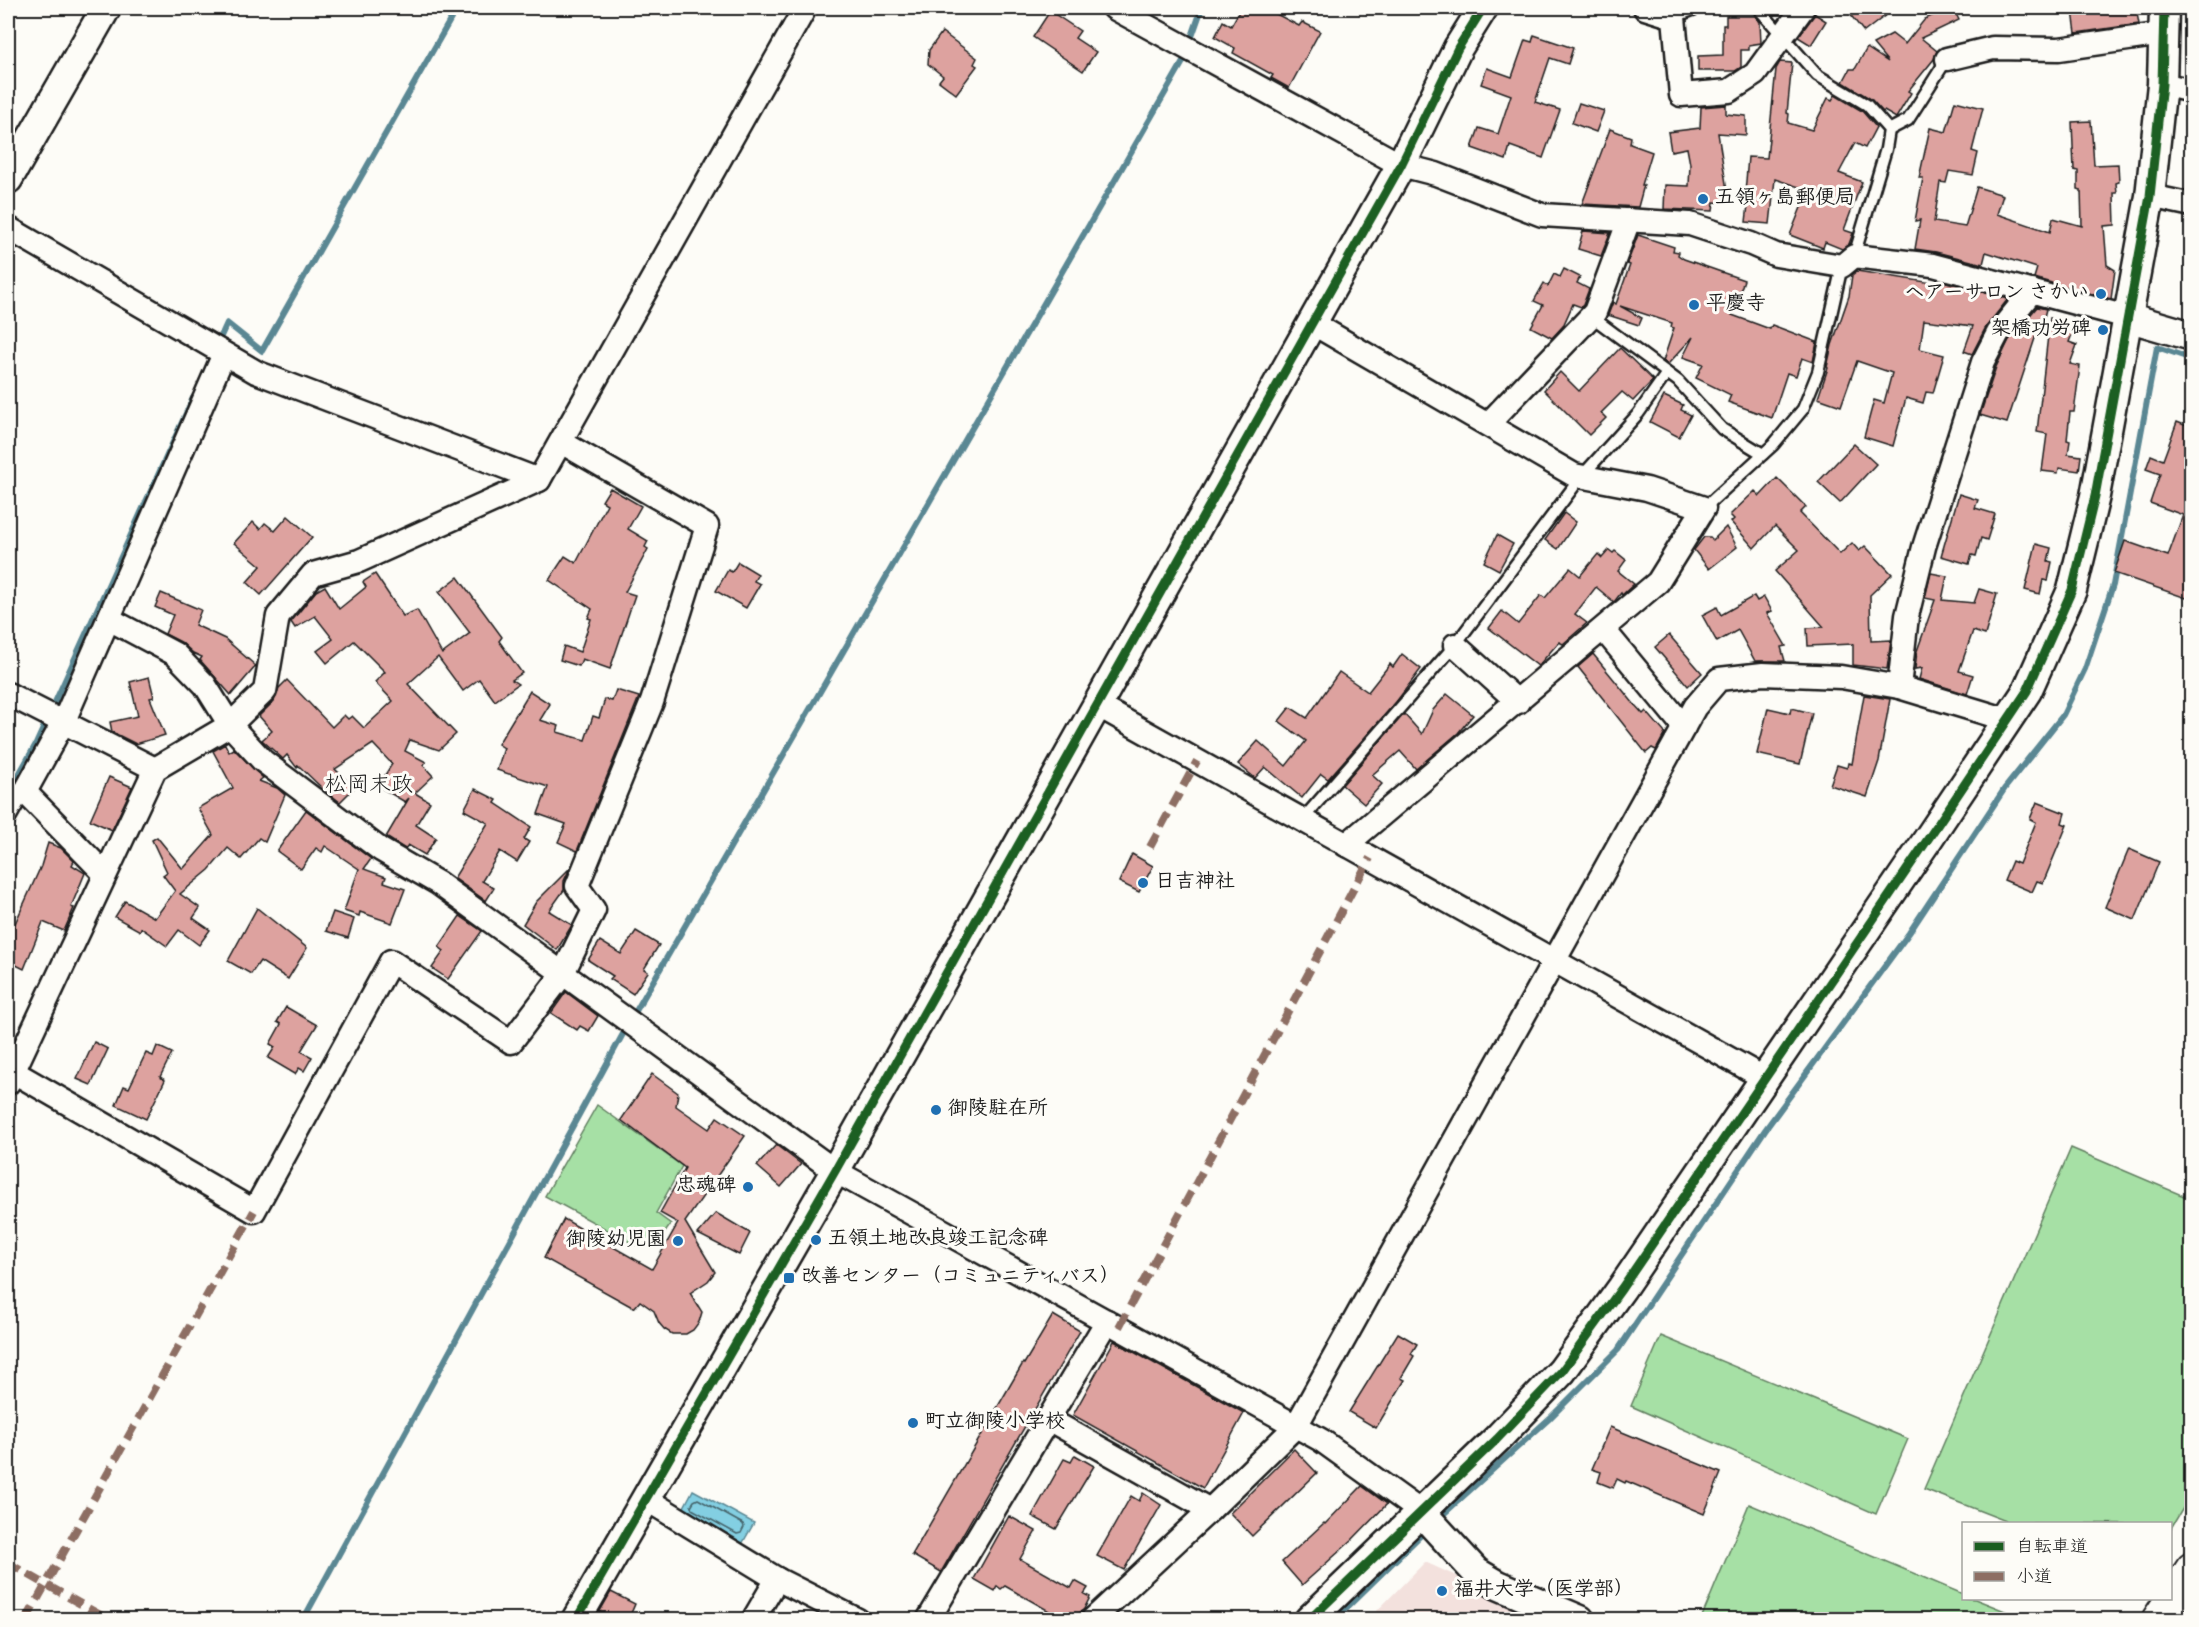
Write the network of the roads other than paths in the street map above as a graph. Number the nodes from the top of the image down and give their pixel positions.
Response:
1 (106, 8) edge
2 (805, 8) edge
3 (1114, 8) edge
4 (1484, 8) edge
5 (1645, 8) edge
6 (1698, 8) edge
7 (1758, 8) edge
8 (1803, 8) edge
9 (1674, 17) junction
10 (2164, 21) edge
11 (1782, 38) junction
12 (1947, 59) joint
13 (2162, 84) junction
14 (2192, 91) edge
15 (1889, 130) junction
16 (1401, 165) junction
17 (8, 179) edge
18 (2150, 196) junction
19 (2192, 205) edge
20 (1629, 220) junction
21 (8, 228) edge
22 (1848, 261) junction
23 (2032, 291) junction
24 (1592, 317) junction
25 (2127, 317) junction
26 (1312, 323) junction
27 (2192, 336) edge
28 (224, 354) junction
29 (1667, 373) junction
30 (1488, 424) junction
31 (561, 442) junction
32 (1763, 454) junction
33 (1581, 477) junction
34 (539, 480) junction
35 (1704, 508) junction
36 (109, 619) junction
37 (1604, 630) junction
38 (1455, 645) junction
39 (1899, 687) junction
40 (8, 694) edge
41 (1518, 702) junction
42 (1097, 705) junction
43 (2008, 720) junction
44 (63, 723) junction
45 (230, 724) junction
46 (1684, 727) junction
47 (154, 769) junction
48 (25, 792) junction
49 (1302, 820) junction
50 (8, 822) edge
51 (1346, 845) junction
52 (105, 874) junction
53 (1553, 960) junction
54 (562, 975) junction
55 (10, 1077) edge
56 (1764, 1078) junction
57 (835, 1171) junction
58 (1107, 1321) junction
59 (1048, 1419) junction
60 (1296, 1426) junction
61 (646, 1499) junction
62 (1210, 1510) junction
63 (1421, 1512) junction
64 (2192, 1569) edge
65 (777, 1580) junction
66 (2172, 1599) edge
67 (2171, 1600) edge
68 (576, 1620) edge
69 (753, 1620) edge
70 (858, 1620) edge
71 (928, 1620) edge
72 (1092, 1620) edge
73 (1309, 1620) edge
74 (1580, 1620) edge
75 (2158, 1620) edge

1 - 17 street
2 - 31 street
3 - 16 street
4 - 16 street
5 - 9 street
6 - 9 lane
7 - 11 lane
8 - 11 street
9 - 11 street
10 - 12 street
10 - 13 street
11 - 15 lane
12 - 15 lane
13 - 14 street
13 - 18 street
15 - 22 lane
16 - 20 street
16 - 26 street
18 - 19 street
18 - 25 street
20 - 22 street
20 - 24 street
21 - 28 street
22 - 23 street
22 - 32 lane
23 - 25 street
23 - 39 street
24 - 29 lane
24 - 30 street
25 - 27 street
25 - 43 street
26 - 30 street
26 - 42 street
28 - 34 street
28 - 36 street
29 - 32 lane
29 - 33 lane
30 - 33 street
31 - 34 street
31 - 54 street
32 - 35 lane
33 - 35 street
33 - 38 lane
34 - 45 street
35 - 37 street
36 - 44 street
36 - 45 street
37 - 41 street
37 - 46 street
38 - 41 street
38 - 49 lane
39 - 43 street
39 - 46 street
40 - 44 street
41 - 51 street
42 - 49 street
42 - 57 street
43 - 56 street
44 - 47 street
44 - 48 street
45 - 47 street
45 - 54 street
46 - 53 street
47 - 52 street
48 - 50 lane
48 - 52 street
49 - 51 street
51 - 53 street
52 - 55 street
53 - 56 street
53 - 60 street
54 - 55 street
54 - 57 street
56 - 63 street
57 - 58 street
57 - 61 street
58 - 59 street
58 - 60 street
59 - 62 street
59 - 71 street
60 - 62 street
60 - 63 street
61 - 65 street
61 - 68 street
62 - 72 street
63 - 73 street
63 - 74 street
64 - 66 main road
65 - 69 street
65 - 70 street
67 - 75 main road

